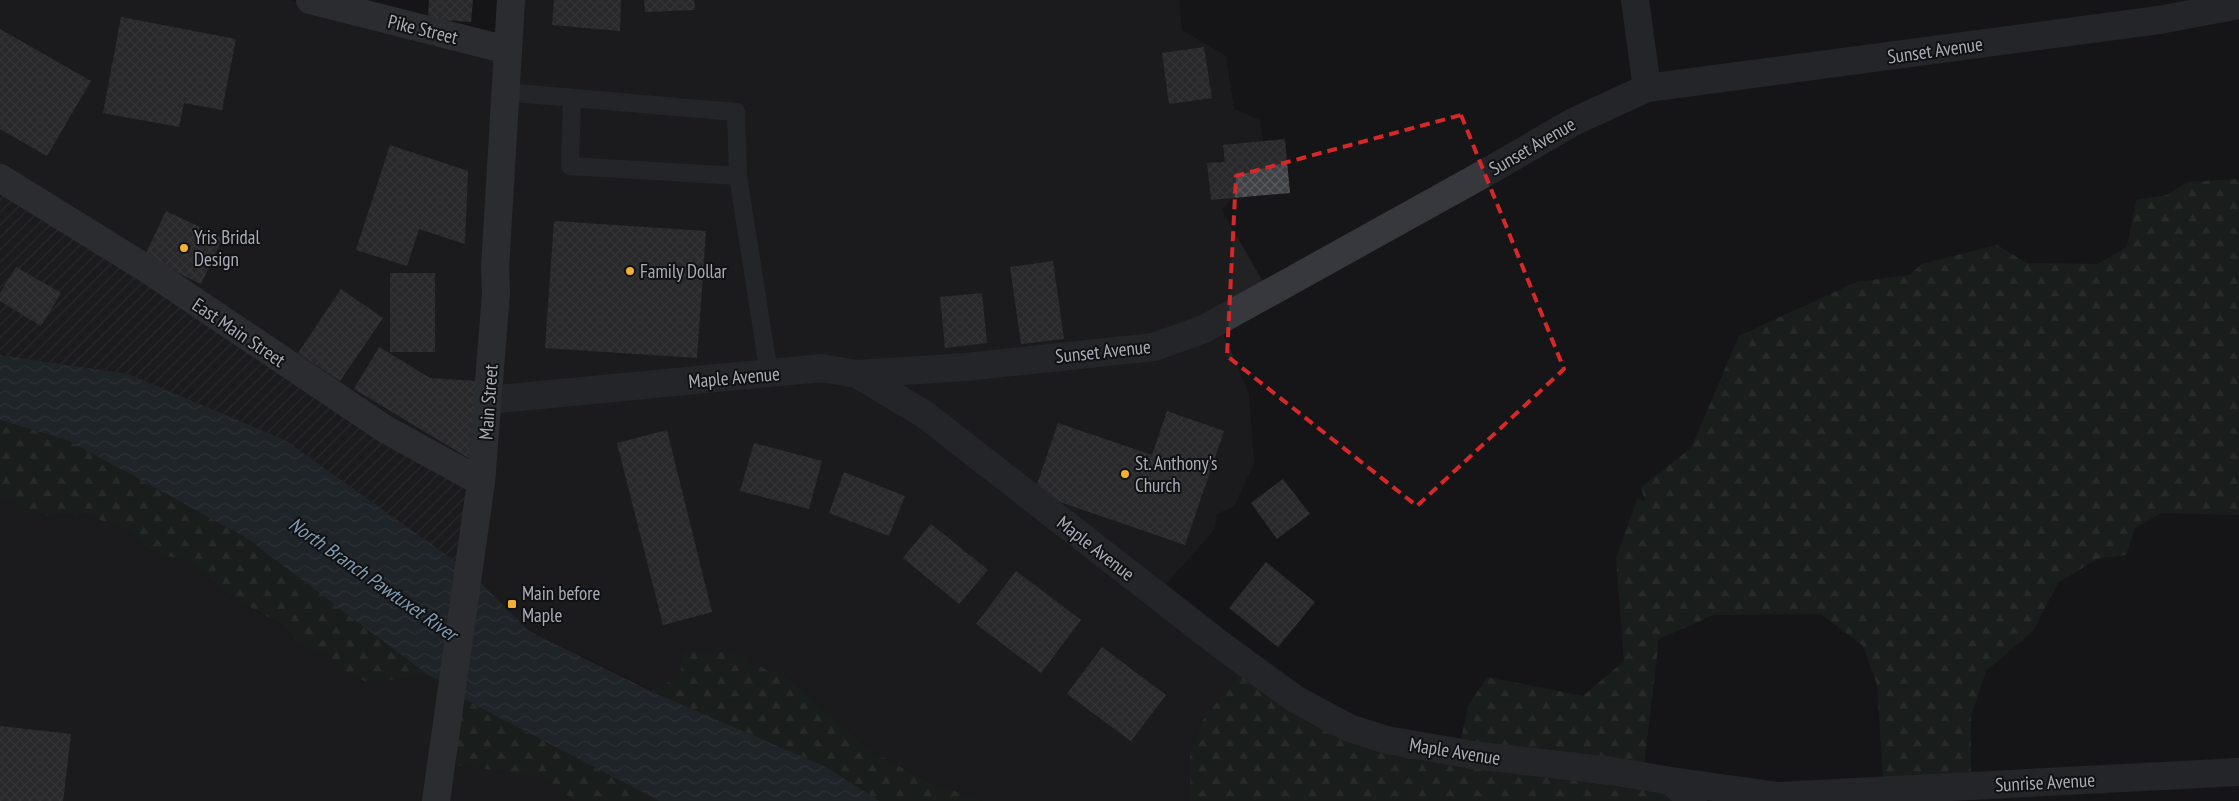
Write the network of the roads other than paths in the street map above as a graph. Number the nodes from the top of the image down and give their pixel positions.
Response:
1 (310, 0) edge
2 (511, 0) edge
3 (1635, 0) edge
4 (2239, 5) edge
5 (507, 50) junction
6 (1647, 88) junction
7 (504, 92) junction
8 (572, 98) junction
9 (738, 176) junction
10 (0, 178) edge
11 (769, 374) junction
12 (857, 374) junction
13 (488, 400) junction
14 (481, 482) junction
15 (2239, 772) edge
16 (1671, 781) junction
17 (437, 792) edge
18 (1693, 801) edge

1 - 5 main road, Pike Street
2 - 5 main road, Main Street
3 - 6 street
4 - 6 street, Sunset Avenue
5 - 7 main road, Main Street
6 - 12 street, Sunset Avenue
7 - 8 lane
7 - 13 main road, Main Street
8 - 9 lane
8 - 9 lane
9 - 11 lane
10 - 14 main road, East Main Street
11 - 12 street, Maple Avenue
11 - 13 street, Maple Avenue
12 - 16 street, Maple Avenue
13 - 14 main road, Main Street
14 - 17 main road, Main Street
15 - 16 street, Sunrise Avenue
16 - 18 street

